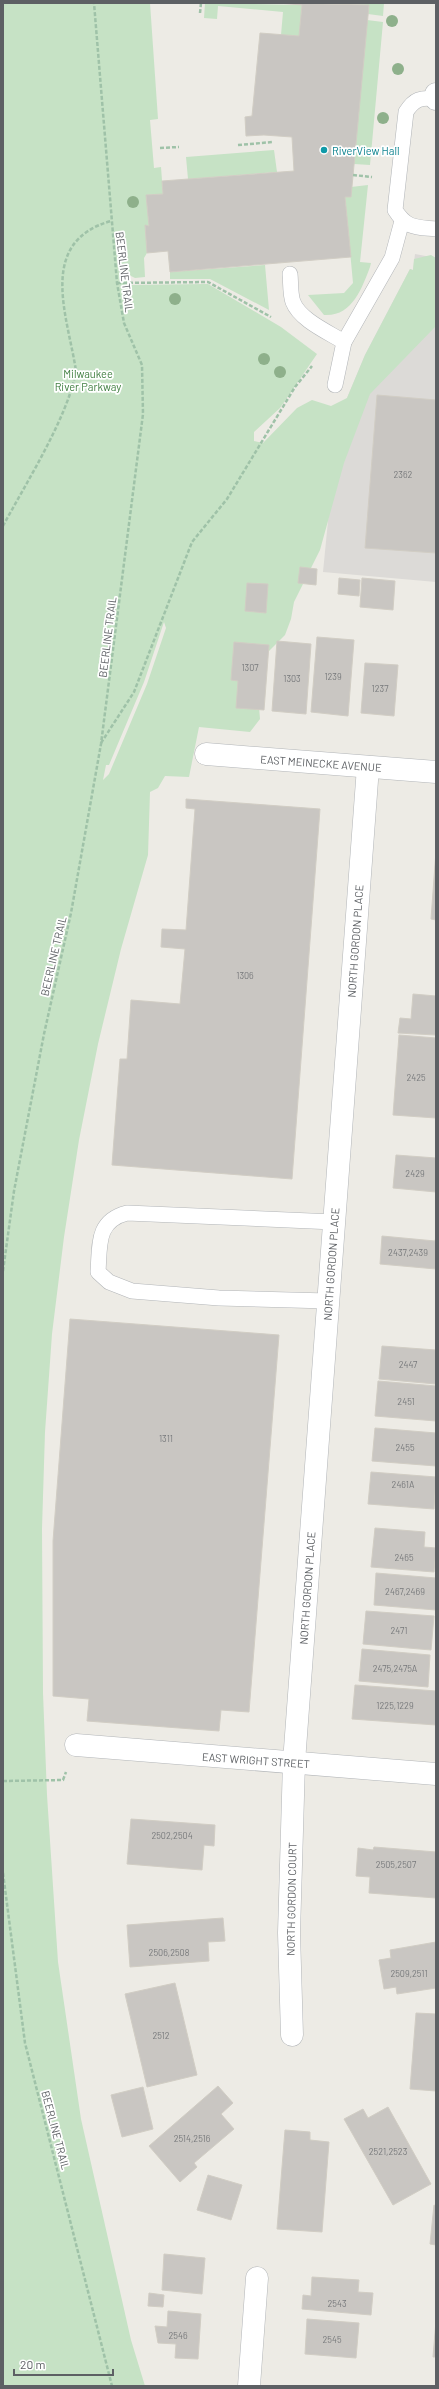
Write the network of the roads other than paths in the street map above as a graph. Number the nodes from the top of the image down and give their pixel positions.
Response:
1 (436, 94) edge
2 (436, 99) edge
3 (402, 221) junction
4 (436, 229) edge
5 (290, 274) dead end
6 (344, 342) junction
7 (335, 385) dead end
8 (206, 754) dead end
9 (368, 767) junction
10 (436, 772) edge
11 (334, 1222) junction
12 (328, 1302) junction
13 (76, 1745) road end
14 (294, 1762) junction
15 (436, 1774) edge
16 (292, 2035) dead end
17 (257, 2278) dead end
18 (249, 2386) edge

1 - 2 street
2 - 3 lane
3 - 4 lane
3 - 6 lane
5 - 6 lane
6 - 7 lane
8 - 9 street, EAST MEINECKE AVENUE
9 - 10 street, EAST MEINECKE AVENUE
9 - 11 street, NORTH GORDON PLACE
11 - 12 street, NORTH GORDON PLACE
11 - 12 lane
12 - 14 street, NORTH GORDON PLACE
13 - 14 street, EAST WRIGHT STREET
14 - 15 street, EAST WRIGHT STREET
14 - 16 street, NORTH GORDON COURT
17 - 18 street

